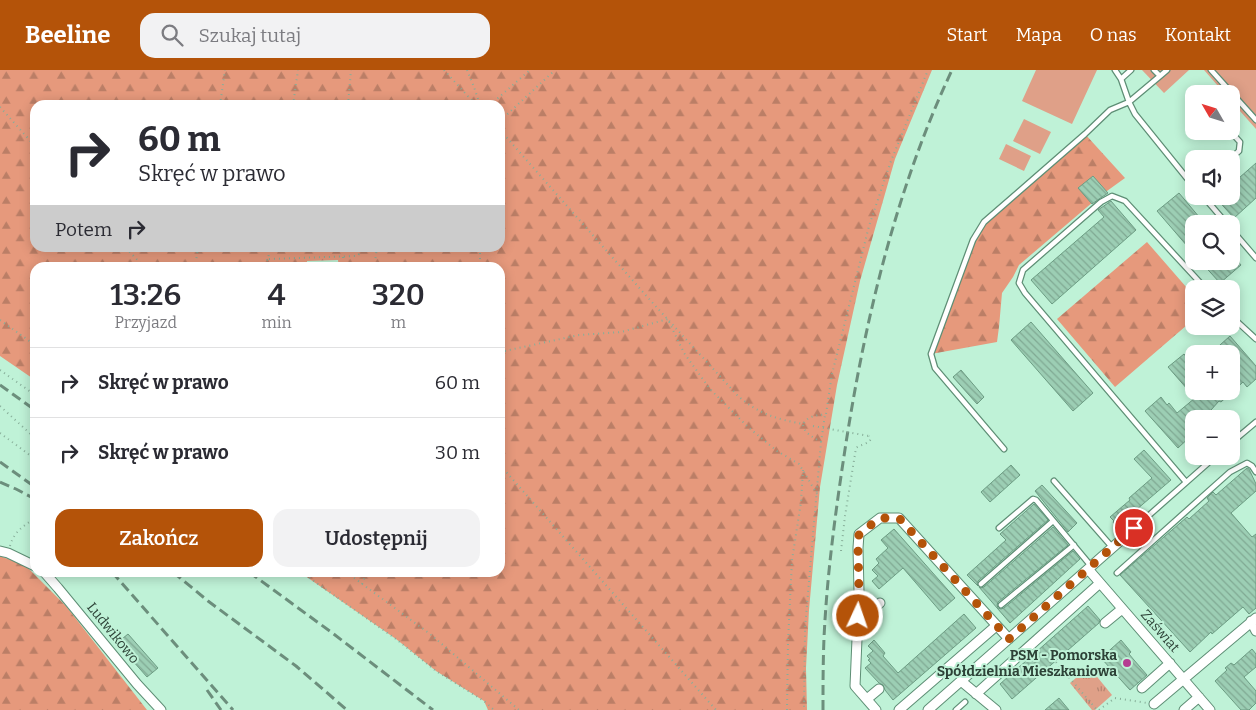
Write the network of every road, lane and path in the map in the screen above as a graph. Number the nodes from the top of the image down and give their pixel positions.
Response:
1 (225, 70) edge
2 (298, 70) edge
3 (351, 70) edge
4 (444, 70) edge
5 (466, 70) edge
6 (530, 70) edge
7 (556, 70) edge
8 (928, 70) edge
9 (1115, 70) edge
10 (1131, 70) edge
11 (1154, 70) edge
12 (1167, 70) edge
13 (1211, 70) edge
14 (1160, 76) junction
15 (1121, 79) junction
16 (221, 100) edge
17 (294, 100) edge
18 (348, 100) edge
19 (471, 100) edge
20 (478, 100) edge
21 (496, 100) edge
22 (1129, 102) junction
23 (0, 107) edge
24 (505, 116) edge
25 (1256, 120) edge
26 (505, 136) edge
27 (30, 140) edge
28 (1185, 175) edge
29 (1210, 205) edge
30 (1219, 215) edge
31 (1240, 239) edge
32 (130, 252) edge
33 (269, 252) edge
34 (362, 252) edge
35 (342, 257) junction
36 (1256, 258) edge
37 (268, 259) junction
38 (139, 262) edge
39 (265, 262) edge
40 (268, 262) edge
41 (342, 262) edge
42 (1198, 280) edge
43 (0, 320) edge
44 (668, 320) junction
45 (1240, 324) edge
46 (1256, 339) edge
47 (30, 341) edge
48 (505, 351) edge
49 (0, 370) edge
50 (30, 391) edge
51 (0, 406) edge
52 (826, 414) junction
53 (1256, 422) edge
54 (803, 424) junction
55 (813, 426) dead end
56 (0, 433) edge
57 (30, 433) edge
58 (1240, 435) edge
59 (821, 442) junction
60 (1004, 449) dead end
61 (30, 454) edge
62 (1206, 465) edge
63 (803, 470) junction
64 (505, 471) edge
65 (1256, 472) edge
66 (1054, 481) dead end
67 (1186, 482) junction
68 (817, 494) junction
69 (1054, 520) junction
70 (30, 522) edge
71 (999, 528) dead end
72 (1121, 540) joint
73 (1074, 545) junction
74 (1112, 547) junction
75 (841, 551) dead end
76 (4, 552) edge
77 (30, 564) edge
78 (1090, 567) junction
79 (1117, 573) dead end
80 (48, 577) edge
81 (308, 577) edge
82 (353, 577) edge
83 (365, 577) edge
84 (1100, 583) junction
85 (362, 584) junction
86 (981, 584) dead end
87 (880, 603) dead end
88 (1001, 605) dead end
89 (1122, 608) junction
90 (858, 616) junction
91 (1254, 620) edge
92 (1105, 623) dead end
93 (996, 626) junction
94 (1256, 630) edge
95 (1009, 639) junction
96 (1040, 644) dead end
97 (1170, 663) junction
98 (1184, 680) junction
99 (961, 682) junction
100 (878, 688) dead end
101 (1142, 688) dead end
102 (976, 694) junction
103 (1199, 697) junction
104 (867, 699) junction
105 (965, 702) dead end
106 (1154, 704) joint
107 (1103, 709) edge
108 (161, 710) edge
109 (494, 710) edge
110 (519, 710) edge
111 (716, 710) edge
112 (788, 710) edge
113 (804, 710) edge
114 (876, 710) edge
115 (899, 710) edge
116 (928, 710) edge
117 (956, 710) edge
118 (996, 710) edge
119 (1098, 710) edge
120 (1184, 710) edge
121 (1210, 710) edge

1 - 16 path
2 - 17 path
3 - 18 path
4 - 19 path
5 - 20 path
6 - 21 path
7 - 24 path
8 - 52 path
9 - 15 lane
10 - 15 lane
11 - 14 lane
12 - 14 lane
13 - 25 lane
14 - 22 lane
15 - 22 lane
22 - 28 lane
22 - 60 lane
23 - 27 path
26 - 44 path
29 - 30 lane
31 - 36 lane
32 - 38 path
33 - 37 path
34 - 35 path
35 - 37 path
35 - 41 path
37 - 39 path
37 - 40 path
42 - 67 lane
43 - 47 path
44 - 48 path
44 - 54 path
44 - 63 path
45 - 46 lane
49 - 50 path
51 - 57 path
52 - 54 path
52 - 59 path
53 - 58 lane
54 - 59 path
55 - 75 path, bridge
56 - 61 path
59 - 68 path
62 - 67 lane
63 - 68 path
63 - 112 path
64 - 111 path
65 - 79 lane
66 - 74 lane
67 - 72 lane
68 - 113 path
69 - 71 lane
69 - 73 lane
69 - 86 lane
70 - 76 path
72 - 74 street
73 - 78 lane
73 - 88 lane
74 - 78 street
76 - 77 street
78 - 84 street, Zaświat
78 - 95 street
80 - 108 street, Ludwikowo
81 - 109 path
82 - 85 path
83 - 85 path
84 - 89 street, Zaświat
84 - 102 street
85 - 110 path
87 - 90 street
89 - 92 street
89 - 97 street, Zaświat
90 - 93 street
90 - 104 street
91 - 94 street
91 - 98 street
93 - 95 street
93 - 115 street
95 - 99 street
96 - 119 path
97 - 98 street, Zaświat
97 - 101 street
98 - 103 street, Zaświat
98 - 106 street
99 - 102 street
99 - 116 street
100 - 104 street
102 - 118 street
103 - 120 street
103 - 121 street, Zaświat
104 - 114 street
105 - 117 lane
106 - 107 path
107 - 119 path

